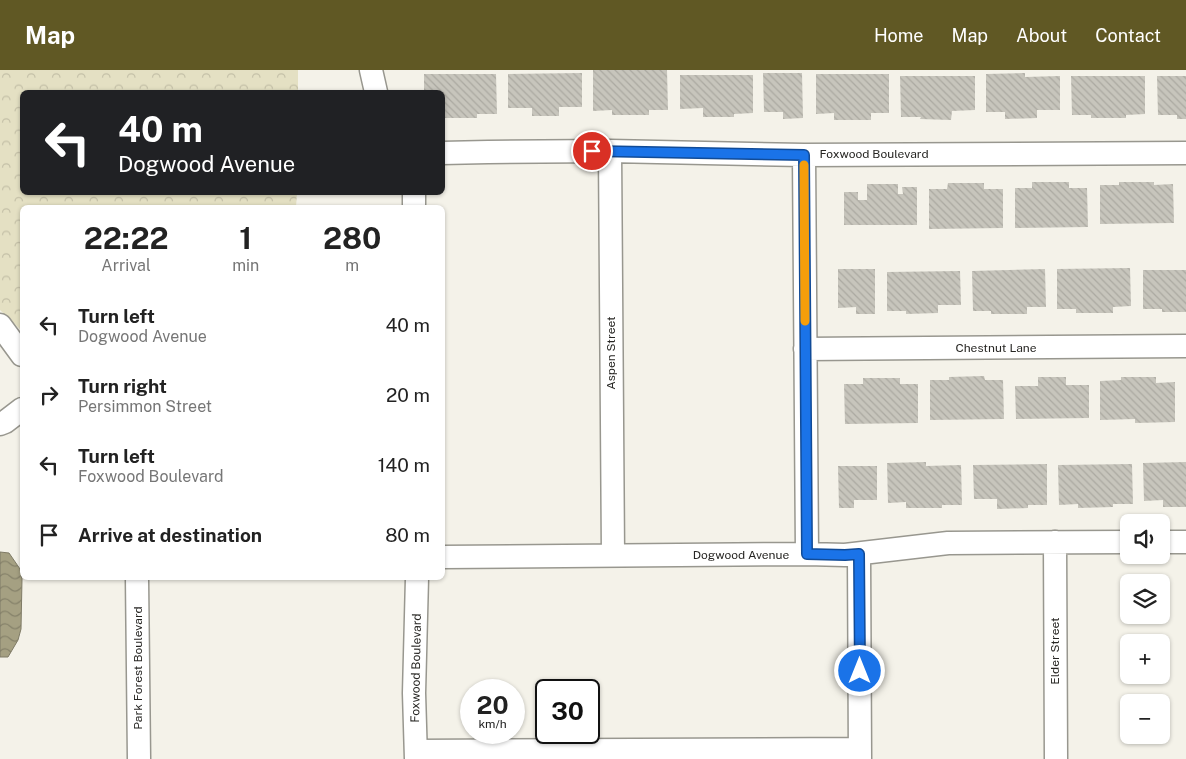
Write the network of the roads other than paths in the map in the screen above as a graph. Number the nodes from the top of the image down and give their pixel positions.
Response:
1 (371, 70) edge
2 (376, 90) edge
3 (610, 151) junction
4 (445, 153) edge
5 (1186, 153) edge
6 (804, 155) junction
7 (0, 325) edge
8 (1186, 346) edge
9 (805, 349) junction
10 (20, 352) edge
11 (20, 411) edge
12 (0, 424) edge
13 (1055, 542) junction
14 (1120, 542) edge
15 (1170, 542) edge
16 (1186, 542) edge
17 (807, 554) junction
18 (859, 554) junction
19 (613, 555) junction
20 (445, 556) edge
21 (137, 580) edge
22 (418, 580) edge
23 (860, 754) edge
24 (416, 755) edge
25 (139, 759) edge
26 (1056, 759) edge

1 - 2 street
3 - 4 street, Foxwood Boulevard
3 - 6 street, Foxwood Boulevard
3 - 19 street, Aspen Street
5 - 6 street, Foxwood Boulevard
6 - 9 street
7 - 10 street
8 - 9 street, Chestnut Lane
9 - 17 street
11 - 12 street
13 - 14 street, Dogwood Avenue
13 - 18 street, Dogwood Avenue
13 - 26 street, Elder Street
15 - 16 street
17 - 18 street, Dogwood Avenue
17 - 19 street, Dogwood Avenue
18 - 23 street
19 - 20 street, Dogwood Avenue
21 - 25 street, Park Forest Boulevard
22 - 24 street, Foxwood Boulevard
23 - 24 street

